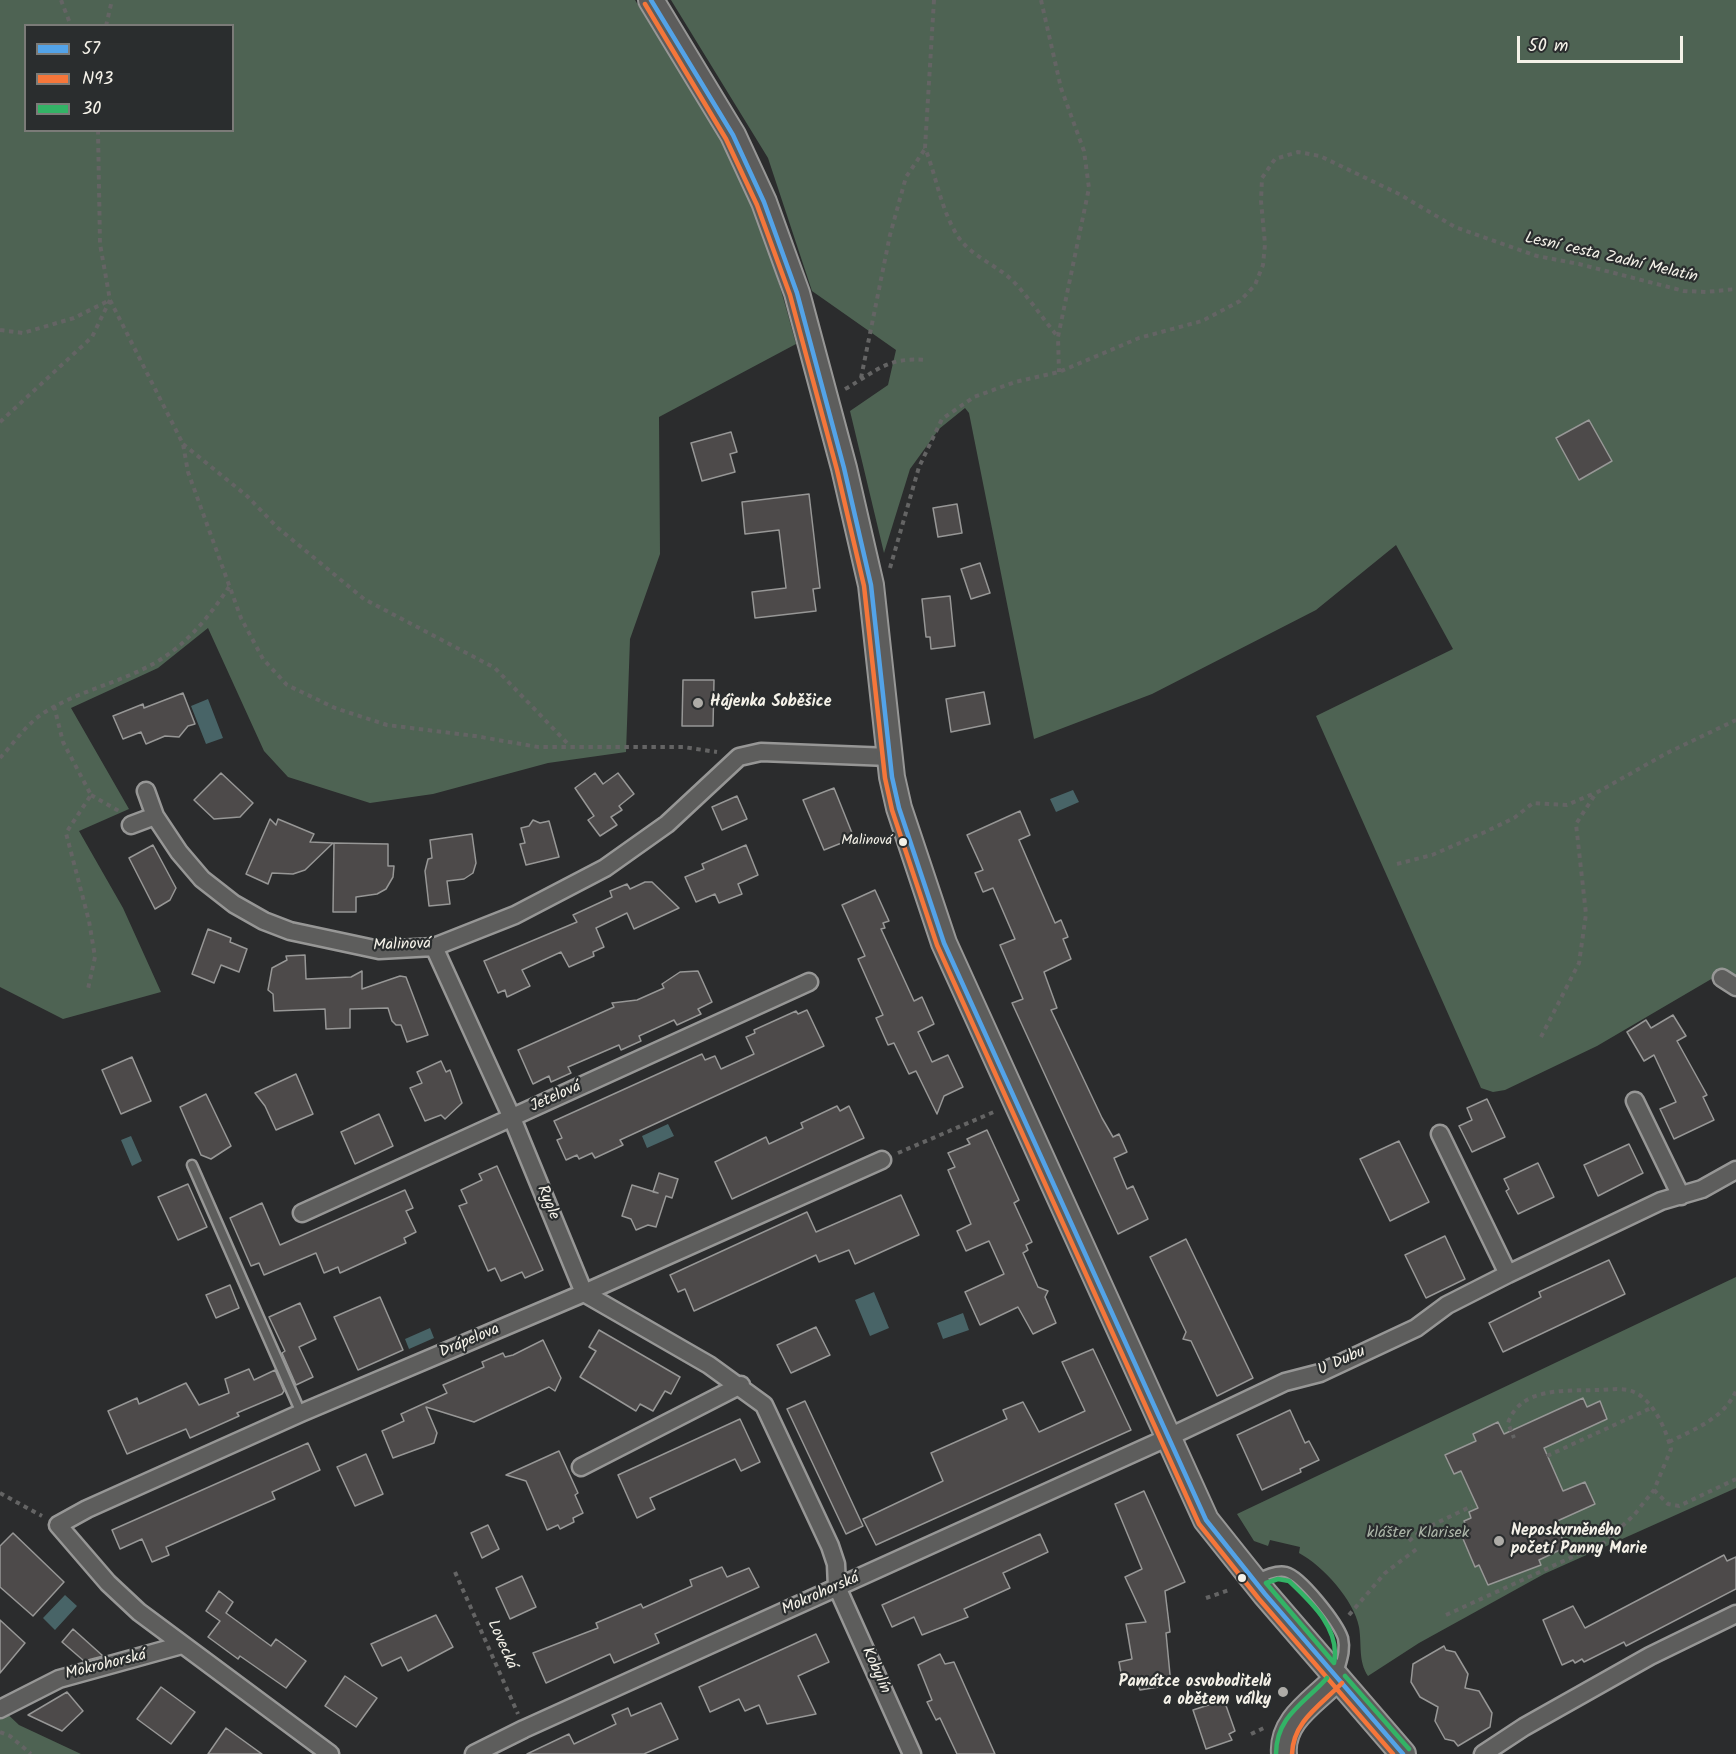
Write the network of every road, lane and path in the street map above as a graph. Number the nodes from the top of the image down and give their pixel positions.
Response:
1 (61, 0) edge
2 (112, 0) edge
3 (651, 0) edge
4 (934, 0) edge
5 (1041, 0) edge
6 (70, 24) edge
7 (106, 24) edge
8 (98, 132) edge
9 (925, 148) junction
10 (1736, 289) edge
11 (110, 300) junction
12 (0, 330) edge
13 (1058, 337) junction
14 (927, 360) dead end
15 (1059, 372) junction
16 (861, 378) junction
17 (825, 398) junction
18 (0, 422) edge
19 (183, 444) junction
20 (871, 585) junction
21 (229, 586) junction
22 (54, 706) junction
23 (1736, 720) edge
24 (569, 745) junction
25 (739, 757) junction
26 (890, 757) junction
27 (0, 758) edge
28 (146, 791) dead end
29 (1596, 793) junction
30 (91, 795) junction
31 (156, 816) junction
32 (131, 825) joint
33 (1397, 864) dead end
34 (434, 946) junction
35 (809, 982) dead end
36 (88, 989) dead end
37 (1541, 1037) dead end
38 (1635, 1101) dead end
39 (1016, 1103) junction
40 (512, 1118) junction
41 (1440, 1134) dead end
42 (882, 1160) joint
43 (192, 1165) dead end
44 (1736, 1170) edge
45 (1681, 1196) junction
46 (302, 1213) dead end
47 (1508, 1274) junction
48 (584, 1293) junction
49 (741, 1385) junction
50 (1736, 1391) edge
51 (1651, 1408) junction
52 (301, 1413) junction
53 (1169, 1437) junction
54 (1514, 1438) dead end
55 (1669, 1442) junction
56 (1547, 1456) dead end
57 (581, 1467) dead end
58 (1736, 1479) edge
59 (1654, 1490) junction
60 (0, 1493) edge
61 (1472, 1506) dead end
62 (58, 1525) junction
63 (1409, 1541) dead end
64 (1418, 1548) dead end
65 (455, 1572) dead end
66 (1250, 1576) junction
67 (837, 1587) junction
68 (1229, 1590) dead end
69 (1206, 1598) dead end
70 (1736, 1614) edge
71 (1349, 1615) dead end
72 (1446, 1615) dead end
73 (183, 1645) junction
74 (1337, 1678) junction
75 (0, 1709) edge
76 (1267, 1727) dead end
77 (524, 1729) junction
78 (0, 1732) edge
79 (1251, 1734) dead end
80 (31, 1754) edge
81 (330, 1754) edge
82 (474, 1754) edge
83 (912, 1754) edge
84 (1284, 1754) edge
85 (1403, 1754) edge
86 (1483, 1754) edge

1 - 6 path
2 - 7 path
3 - 17 street
4 - 9 path
5 - 13 path
8 - 11 path
9 - 13 path
9 - 16 path
10 - 15 path, Lesní cesta Zadní Melatín
11 - 12 path
11 - 18 path
11 - 19 path
13 - 15 path
14 - 16 path
15 - 20 path, Lesní cesta Zadní Melatín
16 - 17 path
17 - 20 street
19 - 21 path
19 - 24 path
20 - 26 street
21 - 22 path
21 - 24 path
22 - 27 path
22 - 30 path
23 - 29 path
24 - 25 path
25 - 26 street
25 - 34 street, Malinová
26 - 39 street
28 - 31 street, Malinová
29 - 33 path
29 - 37 path
30 - 32 path
30 - 36 path
31 - 32 street
31 - 34 street, Malinová
34 - 40 street, Rygle
35 - 40 street, Jetelová
38 - 45 street
39 - 42 path
39 - 53 street
40 - 46 street, Jetelová
40 - 48 street, Rygle
41 - 47 street
42 - 48 street, Drápelova
43 - 52 lane
44 - 45 street, U Dubu
45 - 47 street, U Dubu
47 - 53 street, U Dubu
48 - 49 street
48 - 52 street, Drápelova
49 - 57 street
49 - 67 street
50 - 55 path
51 - 54 path
51 - 55 path
51 - 56 path
52 - 62 street, Drápelova
53 - 66 street
53 - 67 street, Mokrohorská
55 - 59 path
58 - 59 path
59 - 72 path
60 - 62 path
61 - 63 path
62 - 73 street, Mokrohorská
64 - 71 path
65 - 77 path, Lovecká
66 - 74 street
66 - 74 lane
67 - 77 street, Mokrohorská
67 - 83 street, Kobylín
68 - 69 path
70 - 86 street
73 - 75 street, Mokrohorská
73 - 81 street, Mokrohorská
74 - 84 street
74 - 85 street
76 - 79 path
77 - 82 street, Mokrohorská
78 - 80 path

